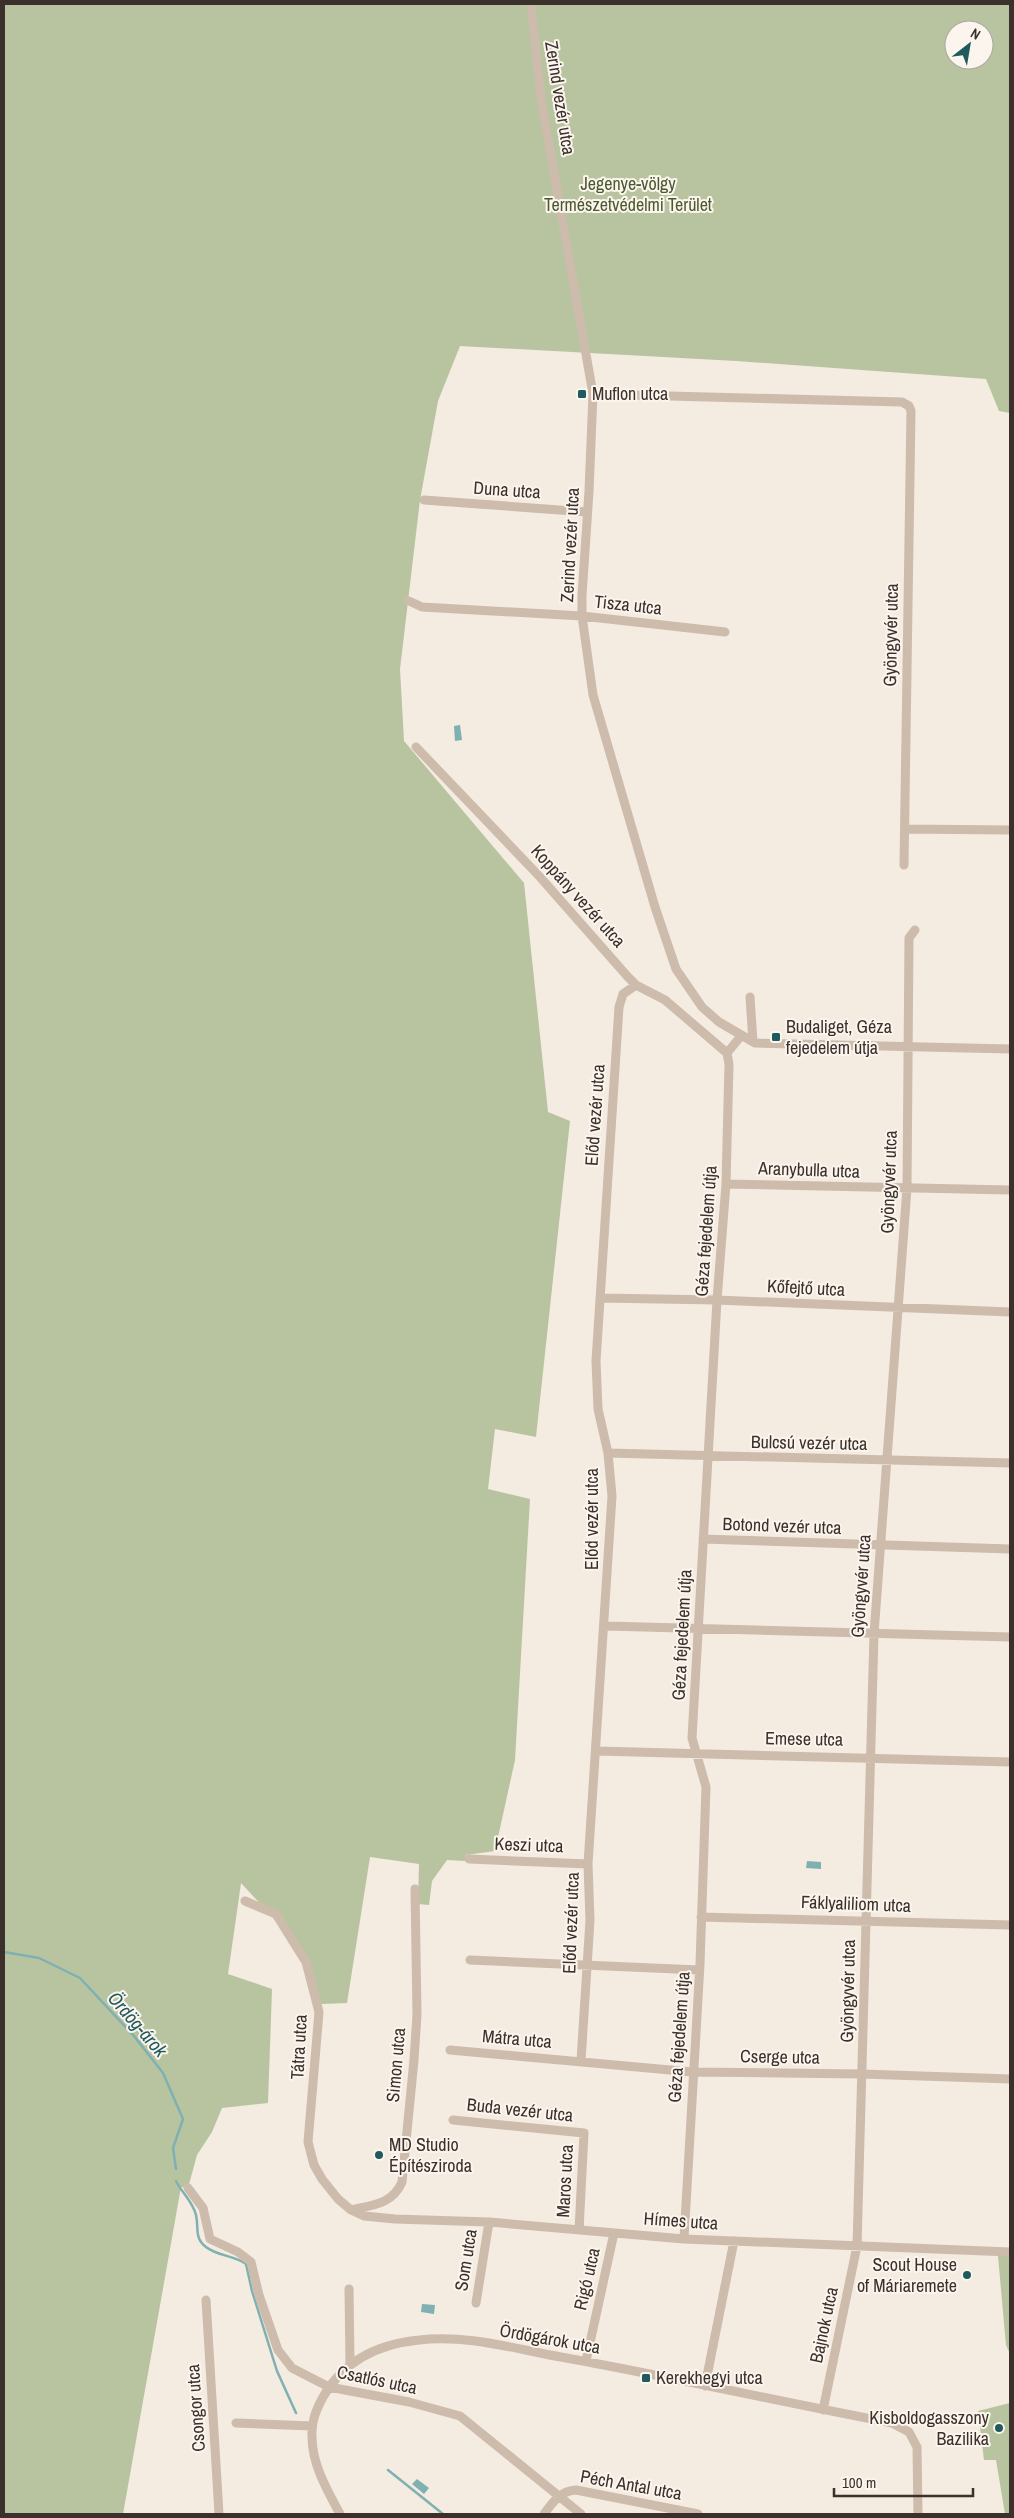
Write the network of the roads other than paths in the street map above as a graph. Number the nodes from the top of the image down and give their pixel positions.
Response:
1 (531, 4) edge
2 (593, 394) junction
3 (424, 500) dead end
4 (587, 512) junction
5 (409, 601) dead end
6 (582, 616) junction
7 (725, 632) dead end
8 (416, 747) dead end
9 (906, 829) junction
10 (1010, 830) edge
11 (904, 865) dead end
12 (915, 930) dead end
13 (636, 985) junction
14 (750, 997) dead end
15 (741, 1036) junction
16 (753, 1042) junction
17 (908, 1047) junction
18 (1010, 1049) edge
19 (727, 1052) junction
20 (726, 1184) junction
21 (907, 1188) junction
22 (1010, 1190) edge
23 (600, 1298) junction
24 (717, 1300) junction
25 (897, 1308) junction
26 (1010, 1312) edge
27 (608, 1453) junction
28 (709, 1457) junction
29 (886, 1460) junction
30 (1010, 1463) edge
31 (704, 1540) junction
32 (880, 1545) junction
33 (1010, 1549) edge
34 (606, 1626) junction
35 (699, 1628) junction
36 (874, 1634) junction
37 (1010, 1637) edge
38 (597, 1751) junction
39 (696, 1753) junction
40 (870, 1757) junction
41 (1010, 1762) edge
42 (469, 1859) dead end
43 (588, 1864) junction
44 (415, 1889) dead end
45 (245, 1901) dead end
46 (701, 1917) junction
47 (866, 1920) junction
48 (1010, 1925) edge
49 (470, 1960) dead end
50 (586, 1966) junction
51 (699, 1970) junction
52 (450, 2050) dead end
53 (581, 2061) junction
54 (692, 2072) junction
55 (862, 2074) junction
56 (1010, 2079) edge
57 (453, 2120) dead end
58 (584, 2133) joint
59 (188, 2188) dead end
60 (351, 2210) junction
61 (489, 2222) junction
62 (579, 2230) junction
63 (614, 2233) junction
64 (684, 2239) junction
65 (734, 2241) junction
66 (857, 2246) junction
67 (1010, 2252) edge
68 (349, 2289) dead end
69 (206, 2300) dead end
70 (476, 2303) dead end
71 (586, 2361) junction
72 (350, 2363) junction
73 (705, 2386) junction
74 (329, 2387) junction
75 (823, 2410) junction
76 (236, 2424) dead end
77 (312, 2426) junction
78 (559, 2496) junction
79 (341, 2513) edge
80 (219, 2514) edge
81 (544, 2514) edge
82 (581, 2514) edge
83 (698, 2514) edge
84 (918, 2514) edge

1 - 2 street, Zerind vezér utca
2 - 4 street, Zerind vezér utca
2 - 9 street, Gyöngyvér utca
3 - 4 street, Duna utca
4 - 6 street, Zerind vezér utca
5 - 6 street, Tisza utca
6 - 7 street, Tisza utca
6 - 15 street, Zerind vezér utca
8 - 13 street, Koppány vezér utca
9 - 10 street
9 - 11 street, Gyöngyvér utca
12 - 17 street, Gyöngyvér utca
13 - 19 street, Koppány vezér utca
13 - 23 street, Előd vezér utca
14 - 16 street
15 - 16 street, Zerind vezér utca
15 - 19 street
16 - 17 street
17 - 18 street
17 - 21 street, Gyöngyvér utca
19 - 20 street, Géza fejedelem útja
20 - 21 street, Aranybulla utca
20 - 24 street, Géza fejedelem útja
21 - 22 street, Aranybulla utca
21 - 25 street, Gyöngyvér utca
23 - 24 street, Kőfejtő utca
23 - 27 street, Előd vezér utca
24 - 25 street, Kőfejtő utca
24 - 28 street, Géza fejedelem útja
25 - 26 street, Kőfejtő utca
25 - 29 street, Gyöngyvér utca
27 - 28 street, Bulcsú vezér utca
27 - 34 street, Előd vezér utca
28 - 29 street, Bulcsú vezér utca
28 - 31 street, Géza fejedelem útja
29 - 30 street, Bulcsú vezér utca
29 - 32 street, Gyöngyvér utca
31 - 32 street, Botond vezér utca
31 - 35 street, Géza fejedelem útja
32 - 33 street, Botond vezér utca
32 - 36 street, Gyöngyvér utca
34 - 35 street
34 - 38 street, Előd vezér utca
35 - 36 street
35 - 39 street, Géza fejedelem útja
36 - 37 street
36 - 40 street, Gyöngyvér utca
38 - 39 street, Emese utca
38 - 43 street, Előd vezér utca
39 - 40 street, Emese utca
39 - 46 street, Géza fejedelem útja
40 - 41 street, Emese utca
40 - 47 street, Gyöngyvér utca
42 - 43 street, Keszi utca
43 - 50 street, Előd vezér utca
44 - 60 street, Simon utca
45 - 60 street, Tátra utca
46 - 47 street, Fáklyaliliom utca
46 - 51 street, Géza fejedelem útja
47 - 48 street, Fáklyaliliom utca
47 - 55 street, Gyöngyvér utca
49 - 50 street
50 - 51 street
50 - 53 street, Előd vezér utca
51 - 54 street, Géza fejedelem útja
52 - 53 street, Mátra utca
53 - 54 street, Cserge utca
54 - 55 street, Cserge utca
54 - 64 street, Géza fejedelem útja
55 - 56 street, Cserge utca
55 - 66 street, Gyöngyvér utca
57 - 58 street, Buda vezér utca
58 - 62 street, Maros utca
59 - 74 street, Csatlós utca
60 - 61 street, Hímes utca
61 - 62 street, Hímes utca
61 - 70 street, Som utca
62 - 63 street, Hímes utca
63 - 64 street, Hímes utca
63 - 71 street, Rigó utca
64 - 65 street, Hímes utca
65 - 66 street, Hímes utca
65 - 73 street
66 - 67 street, Hímes utca
66 - 75 street, Bajnok utca
68 - 72 street
69 - 80 street, Csongor utca
71 - 72 street, Ördögárok utca
71 - 73 street, Ördögárok utca
72 - 74 street, Ördögárok utca
73 - 75 street, Ördögárok utca
74 - 77 street, Ördögárok utca
74 - 78 street, Csatlós utca
75 - 84 street, Ördögárok utca
76 - 77 street
77 - 79 street, Ördögárok utca
78 - 81 street
78 - 82 street, Csatlós utca
78 - 83 street, Péch Antal utca

